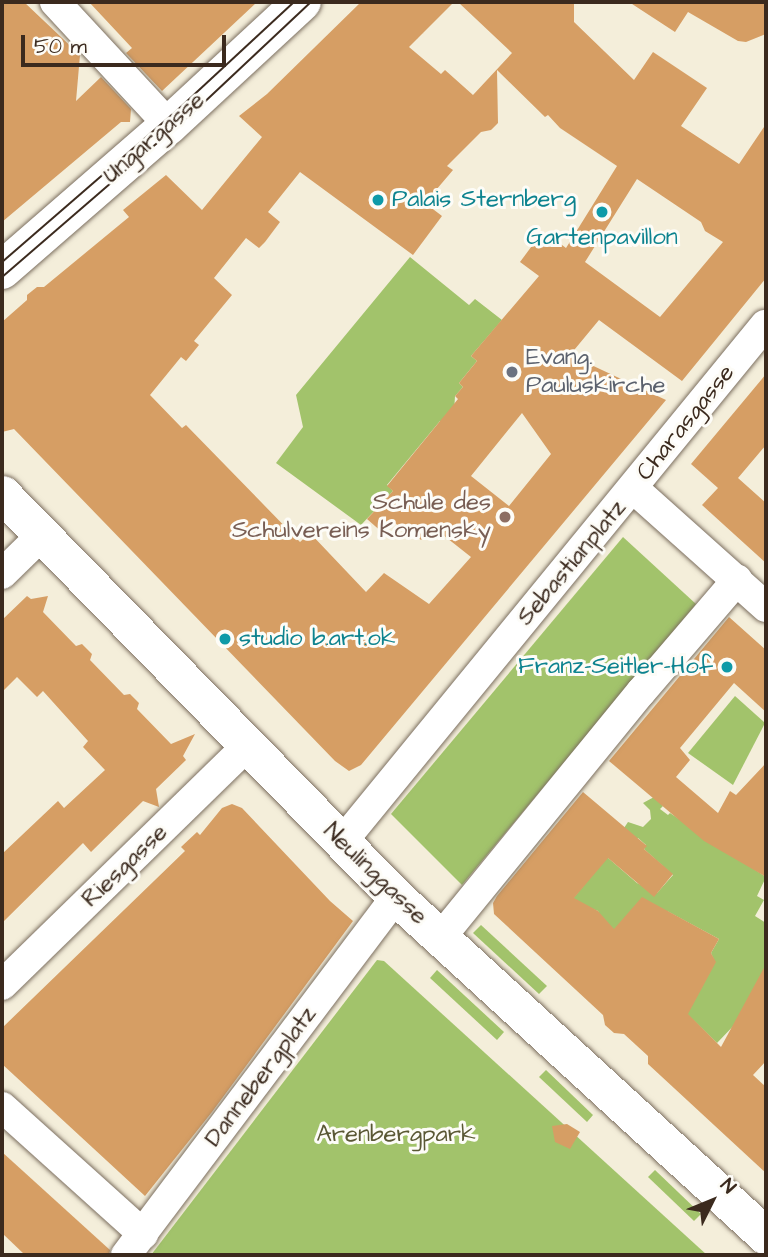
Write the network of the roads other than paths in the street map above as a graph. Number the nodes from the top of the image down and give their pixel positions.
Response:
1 (55, 2) edge
2 (302, 2) edge
3 (169, 125) junction
4 (2, 270) edge
5 (765, 325) edge
6 (634, 489) junction
7 (2, 494) edge
8 (41, 536) junction
9 (2, 574) edge
10 (737, 580) junction
11 (766, 607) edge
12 (247, 746) junction
13 (342, 842) junction
14 (396, 897) junction
15 (441, 937) junction
16 (2, 985) edge
17 (2, 1107) edge
18 (766, 1236) edge
19 (135, 1245) edge

1 - 3 street
2 - 3 main road, Ungargasse
3 - 4 main road, Ungargasse
5 - 6 street, Charasgasse
6 - 10 street, Sebastianplatz
6 - 13 street, Sebastianplatz
7 - 8 street, Neulinggasse
8 - 9 street
8 - 12 street, Neulinggasse
10 - 11 street, Sebastianplatz
10 - 15 street
12 - 13 street, Neulinggasse
12 - 16 street, Riesgasse
13 - 14 street, Neulinggasse
14 - 15 street, Neulinggasse
14 - 19 street, Dannebergplatz
15 - 18 street, Neulinggasse
17 - 19 street

